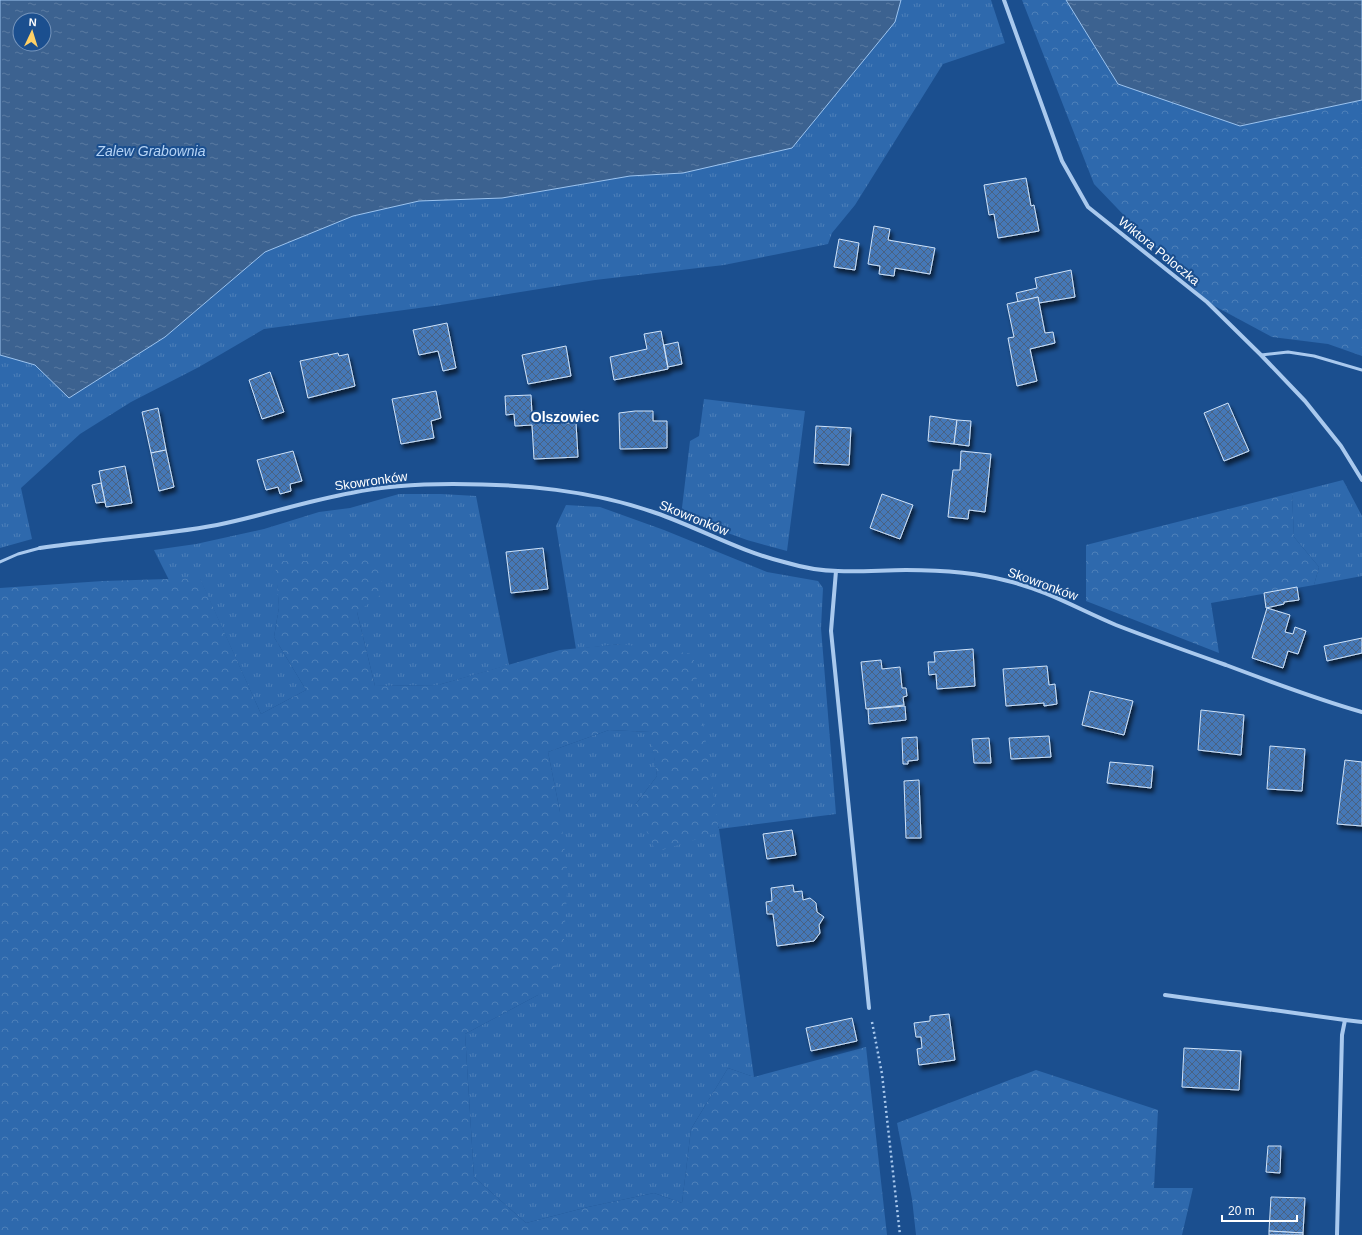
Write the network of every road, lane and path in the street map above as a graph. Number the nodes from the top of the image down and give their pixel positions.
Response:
1 (1004, 0) edge
2 (1261, 355) junction
3 (1362, 370) edge
4 (1362, 480) edge
5 (40, 548) joint
6 (0, 562) edge
7 (836, 571) junction
8 (1362, 712) edge
9 (1165, 995) dead end
10 (869, 1008) joint
11 (1345, 1020) junction
12 (1362, 1022) edge
13 (900, 1235) edge
14 (1337, 1235) edge

1 - 2 street, Wiktora Poloczka
2 - 3 lane
2 - 4 street, Wiktora Poloczka
5 - 6 lane, Skowronków
5 - 7 street, Skowronków
7 - 8 street, Skowronków
7 - 10 street
9 - 11 street
10 - 13 path
11 - 12 street
11 - 14 street

